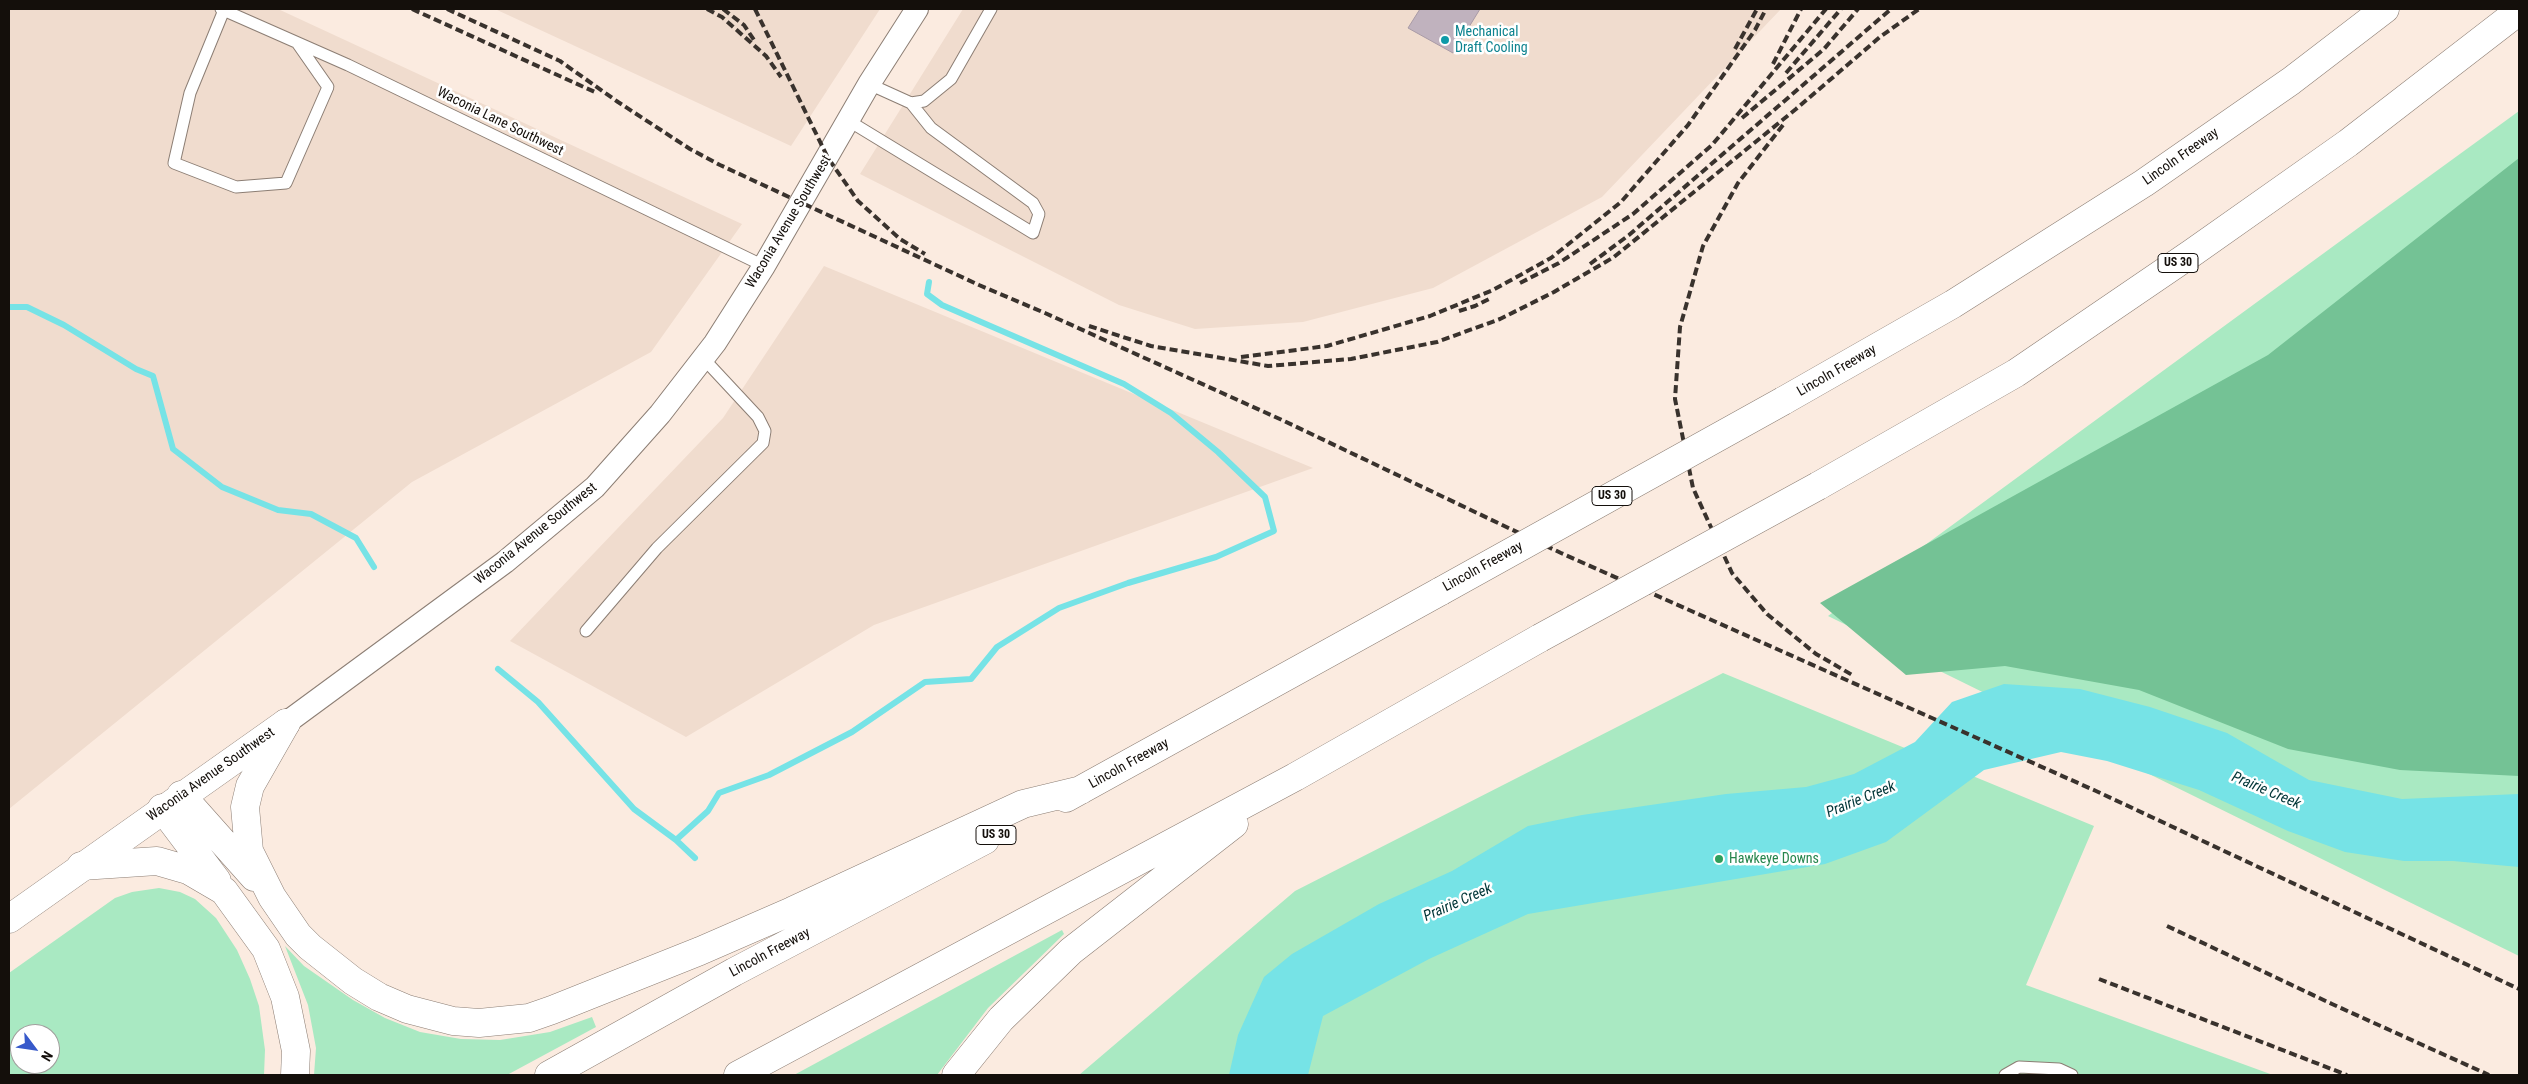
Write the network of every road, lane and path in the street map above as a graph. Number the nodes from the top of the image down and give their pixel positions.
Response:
1 (917, 9) edge
2 (991, 9) edge
3 (2385, 9) edge
4 (223, 10) edge
5 (2519, 11) edge
6 (297, 43) junction
7 (869, 84) junction
8 (911, 103) junction
9 (849, 121) junction
10 (764, 266) junction
11 (703, 358) junction
12 (586, 630) dead end
13 (286, 723) junction
14 (1295, 776) junction
15 (1081, 790) junction
16 (172, 802) junction
17 (81, 866) junction
18 (224, 891) junction
19 (272, 897) junction
20 (9, 919) edge
21 (295, 1075) edge
22 (550, 1075) edge
23 (738, 1075) edge
24 (956, 1075) edge
25 (2004, 1075) edge
26 (2072, 1075) edge

1 - 7 street, Waconia Avenue Southwest
2 - 8 lane
3 - 15 main road, Lincoln Freeway / US 30, bridge
4 - 6 lane, Waconia Lane Southwest
4 - 6 lane
5 - 14 main road, US 30, bridge
6 - 10 lane, Waconia Lane Southwest
7 - 8 lane
7 - 9 street, Waconia Avenue Southwest
8 - 9 lane
9 - 10 street, Waconia Avenue Southwest
10 - 11 street, Waconia Avenue Southwest
11 - 12 lane
11 - 13 street, Waconia Avenue Southwest
13 - 16 main road, Waconia Avenue Southwest
13 - 19 main road
14 - 23 main road, US 30
14 - 24 main road
15 - 19 main road
15 - 22 main road, Lincoln Freeway / US 30
16 - 17 main road, Waconia Avenue Southwest
16 - 18 main road
16 - 19 main road
17 - 18 main road
17 - 20 main road, Waconia Avenue Southwest
18 - 21 main road
25 - 26 lane

